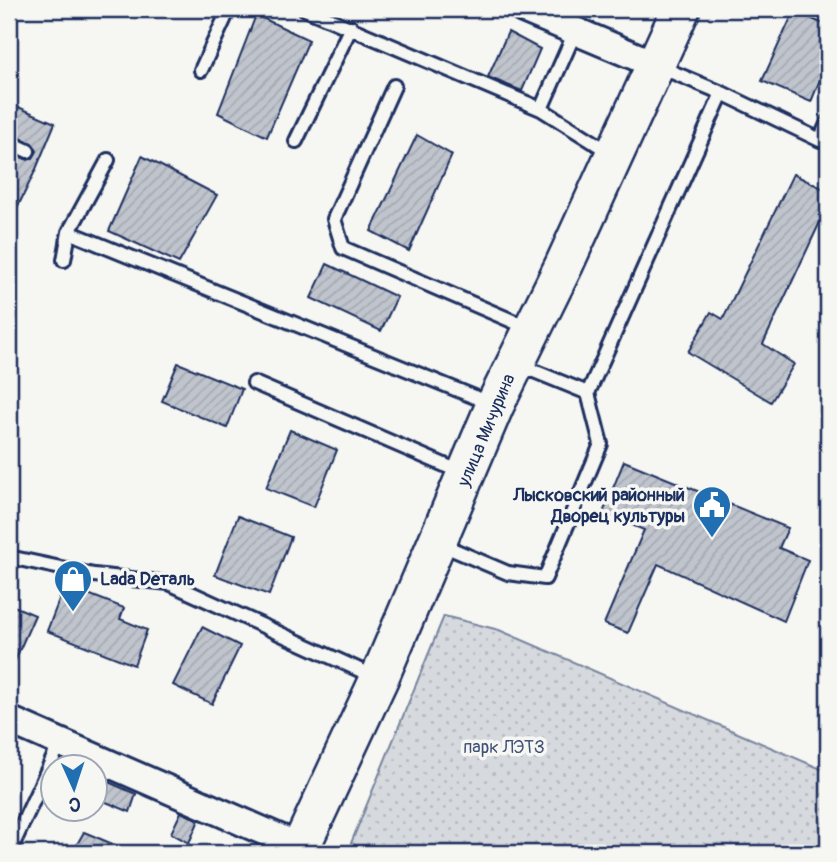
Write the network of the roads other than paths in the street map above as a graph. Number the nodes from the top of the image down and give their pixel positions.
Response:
1 (229, 9) edge
2 (305, 9) edge
3 (523, 9) edge
4 (681, 9) edge
5 (351, 27) junction
6 (575, 32) junction
7 (656, 65) junction
8 (201, 70) dead end
9 (394, 86) dead end
10 (722, 93) junction
11 (541, 109) junction
12 (828, 122) edge
13 (296, 141) dead end
14 (9, 142) edge
15 (824, 142) edge
16 (28, 151) dead end
17 (614, 155) junction
18 (108, 160) dead end
19 (69, 232) junction
20 (64, 260) dead end
21 (531, 329) junction
22 (515, 363) junction
23 (254, 383) dead end
24 (589, 393) junction
25 (495, 405) junction
26 (466, 475) junction
27 (437, 543) junction
28 (9, 557) edge
29 (379, 679) junction
30 (9, 720) edge
31 (60, 743) junction
32 (299, 850) edge
33 (9, 853) edge

1 - 8 lane
2 - 5 lane
3 - 6 street
4 - 7 main road, улица Мичурина
5 - 11 lane
5 - 13 lane
6 - 7 street
6 - 11 lane
7 - 10 lane
7 - 17 main road, улица Мичурина
9 - 21 lane
10 - 15 lane
10 - 24 lane
11 - 17 lane
12 - 15 lane
14 - 16 lane
17 - 21 main road, улица Мичурина
18 - 19 lane
19 - 20 lane
19 - 25 lane
21 - 22 main road, улица Мичурина
22 - 24 lane
22 - 25 main road, улица Мичурина
23 - 26 lane
24 - 27 lane
25 - 26 main road, улица Мичурина
26 - 27 main road, улица Мичурина
27 - 29 main road, улица Мичурина
28 - 29 lane
29 - 32 main road, улица Мичурина
30 - 31 street
31 - 32 street
31 - 33 lane

